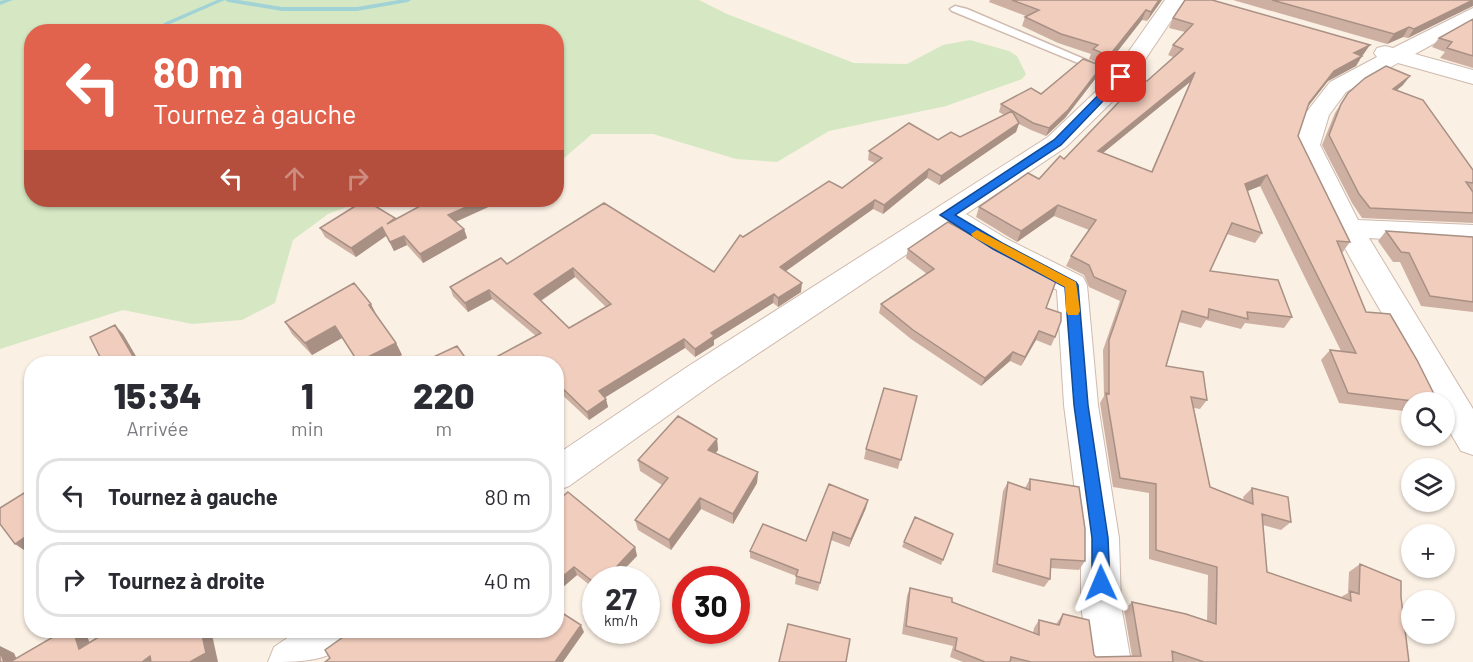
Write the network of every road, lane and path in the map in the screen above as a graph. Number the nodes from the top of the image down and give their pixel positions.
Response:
1 (1175, 0) edge
2 (955, 9) dead end
3 (1473, 14) edge
4 (1361, 46) edge
5 (1395, 56) junction
6 (1121, 77) junction
7 (1473, 77) edge
8 (946, 215) junction
9 (1350, 230) junction
10 (1473, 235) edge
11 (1473, 440) edge
12 (564, 469) edge
13 (324, 638) edge
14 (289, 662) edge
15 (1110, 662) edge

1 - 6 street
2 - 6 lane
3 - 5 street
4 - 5 street
5 - 7 street
5 - 9 street
6 - 8 street
8 - 12 street
8 - 15 street
9 - 10 street
9 - 11 street
13 - 14 street

